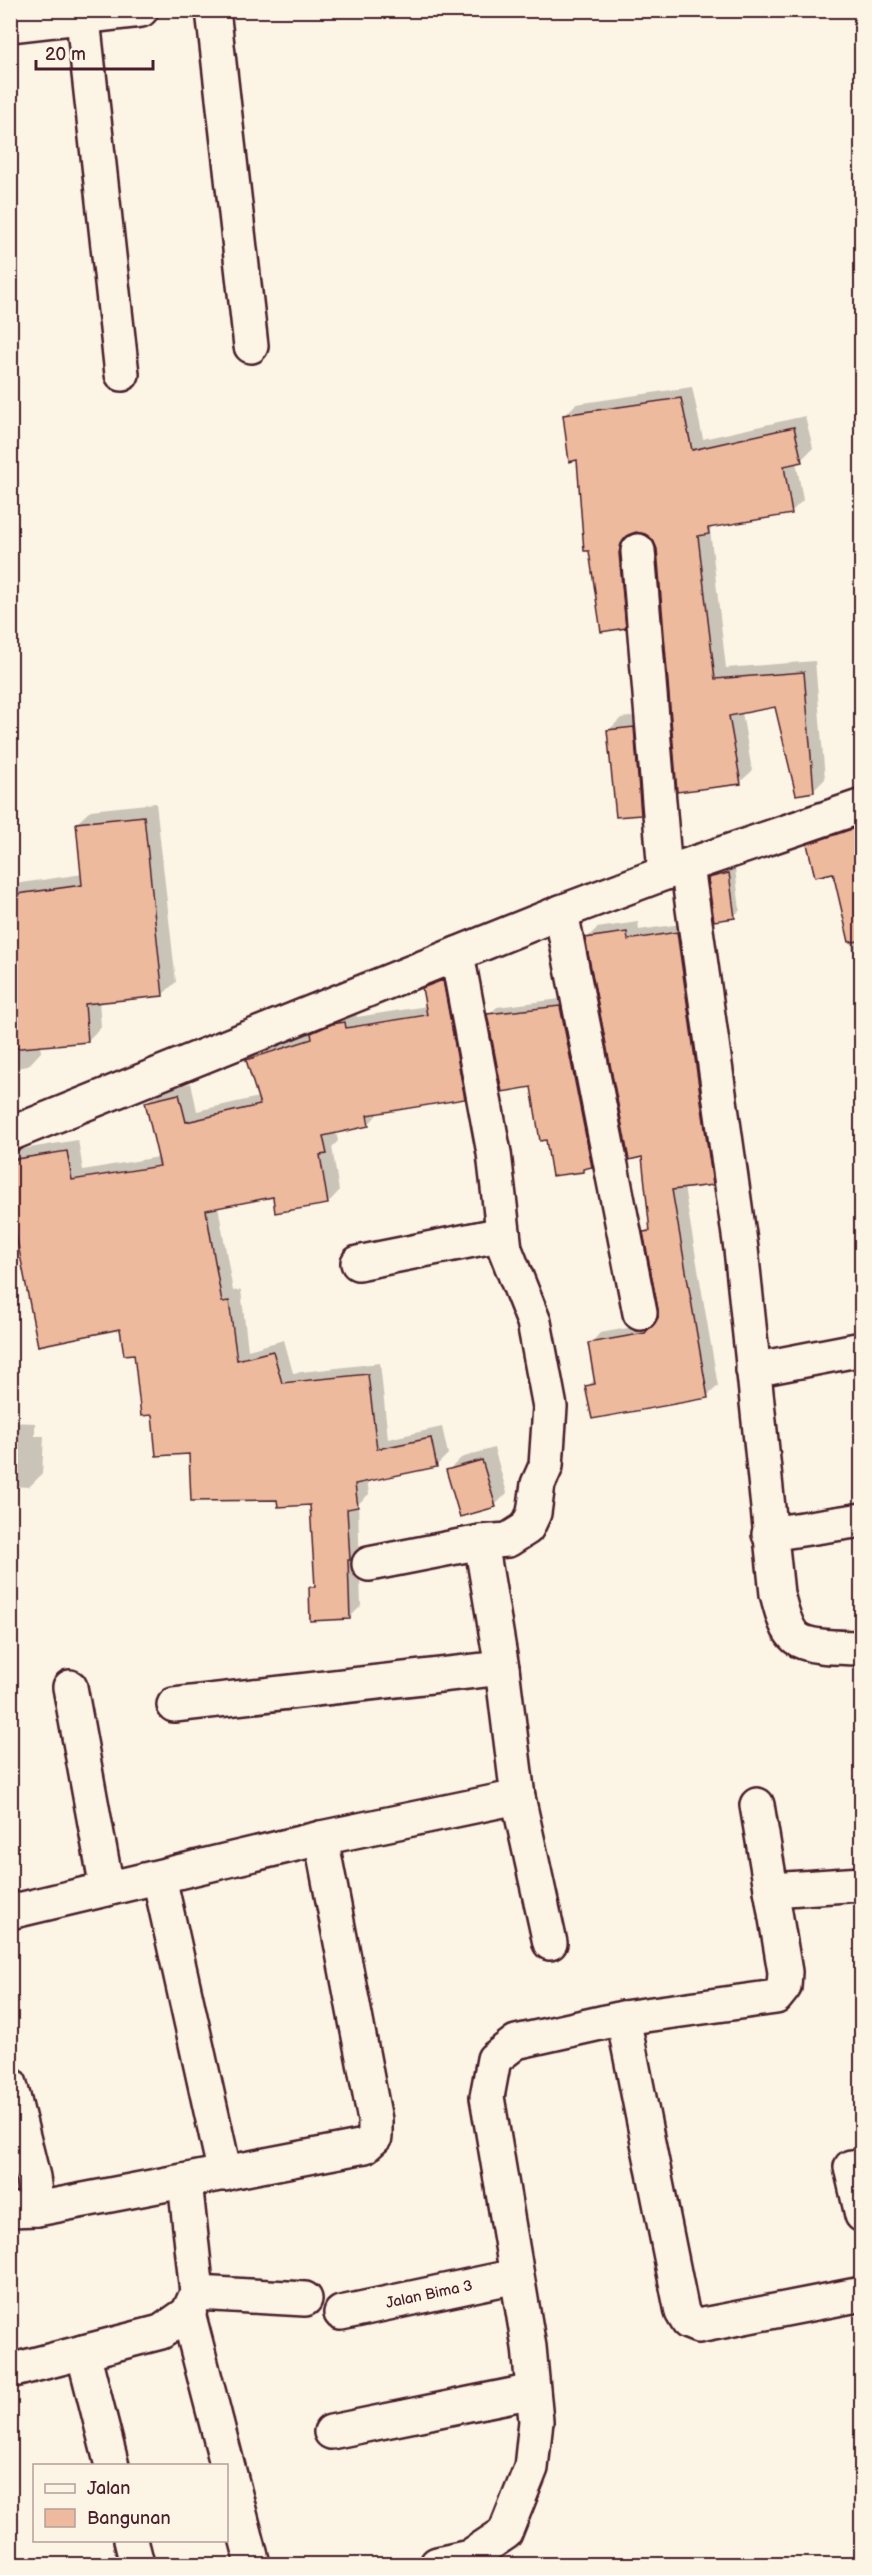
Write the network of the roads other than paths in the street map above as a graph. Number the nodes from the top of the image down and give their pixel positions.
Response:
1 (141, 10) edge
2 (213, 10) edge
3 (83, 14) edge
4 (10, 25) edge
5 (251, 346) dead end
6 (122, 374) dead end
7 (638, 551) dead end
8 (861, 806) edge
9 (676, 869) junction
10 (561, 912) junction
11 (457, 954) junction
12 (10, 1134) edge
13 (503, 1234) junction
14 (358, 1263) dead end
15 (640, 1313) dead end
16 (861, 1349) edge
17 (753, 1370) junction
18 (861, 1520) edge
19 (770, 1534) junction
20 (481, 1542) junction
21 (369, 1564) dead end
22 (861, 1648) edge
23 (502, 1668) junction
24 (70, 1687) dead end
25 (174, 1705) dead end
26 (518, 1797) junction
27 (757, 1805) dead end
28 (321, 1839) junction
29 (159, 1876) junction
30 (861, 1884) edge
31 (107, 1889) junction
32 (771, 1890) junction
33 (10, 1912) edge
34 (550, 1943) dead end
35 (623, 2018) junction
36 (10, 2084) edge
37 (851, 2167) dead end
38 (225, 2174) junction
39 (185, 2181) junction
40 (24, 2210) edge
41 (861, 2214) edge
42 (516, 2276) junction
43 (861, 2294) edge
44 (305, 2299) dead end
45 (192, 2303) junction
46 (341, 2313) dead end
47 (83, 2352) junction
48 (10, 2370) edge
49 (533, 2391) junction
50 (331, 2432) dead end
51 (111, 2464) edge
52 (131, 2542) edge
53 (137, 2565) edge
54 (253, 2565) edge
55 (437, 2565) edge

1 - 3 street
2 - 5 street
3 - 4 street
3 - 6 street
7 - 9 street
8 - 9 street
9 - 10 street
9 - 17 street
10 - 11 street
10 - 15 street
11 - 12 street
11 - 13 street
13 - 14 street
13 - 20 street
16 - 17 street
17 - 19 street
18 - 19 street
19 - 22 street
20 - 21 street
20 - 23 street
23 - 25 street
23 - 26 street
24 - 31 street
26 - 28 street
26 - 34 street
27 - 32 street
28 - 29 street
28 - 38 street
29 - 31 street
29 - 38 street
30 - 32 street
31 - 33 street
32 - 35 street
35 - 42 street
35 - 43 street
36 - 40 street
37 - 41 street
38 - 39 street
39 - 40 street
39 - 45 street
42 - 46 street, Jalan Bima 3
42 - 49 street
44 - 45 street
45 - 47 street
45 - 54 street
47 - 48 street
47 - 51 street
49 - 50 street
49 - 55 street
52 - 53 street

